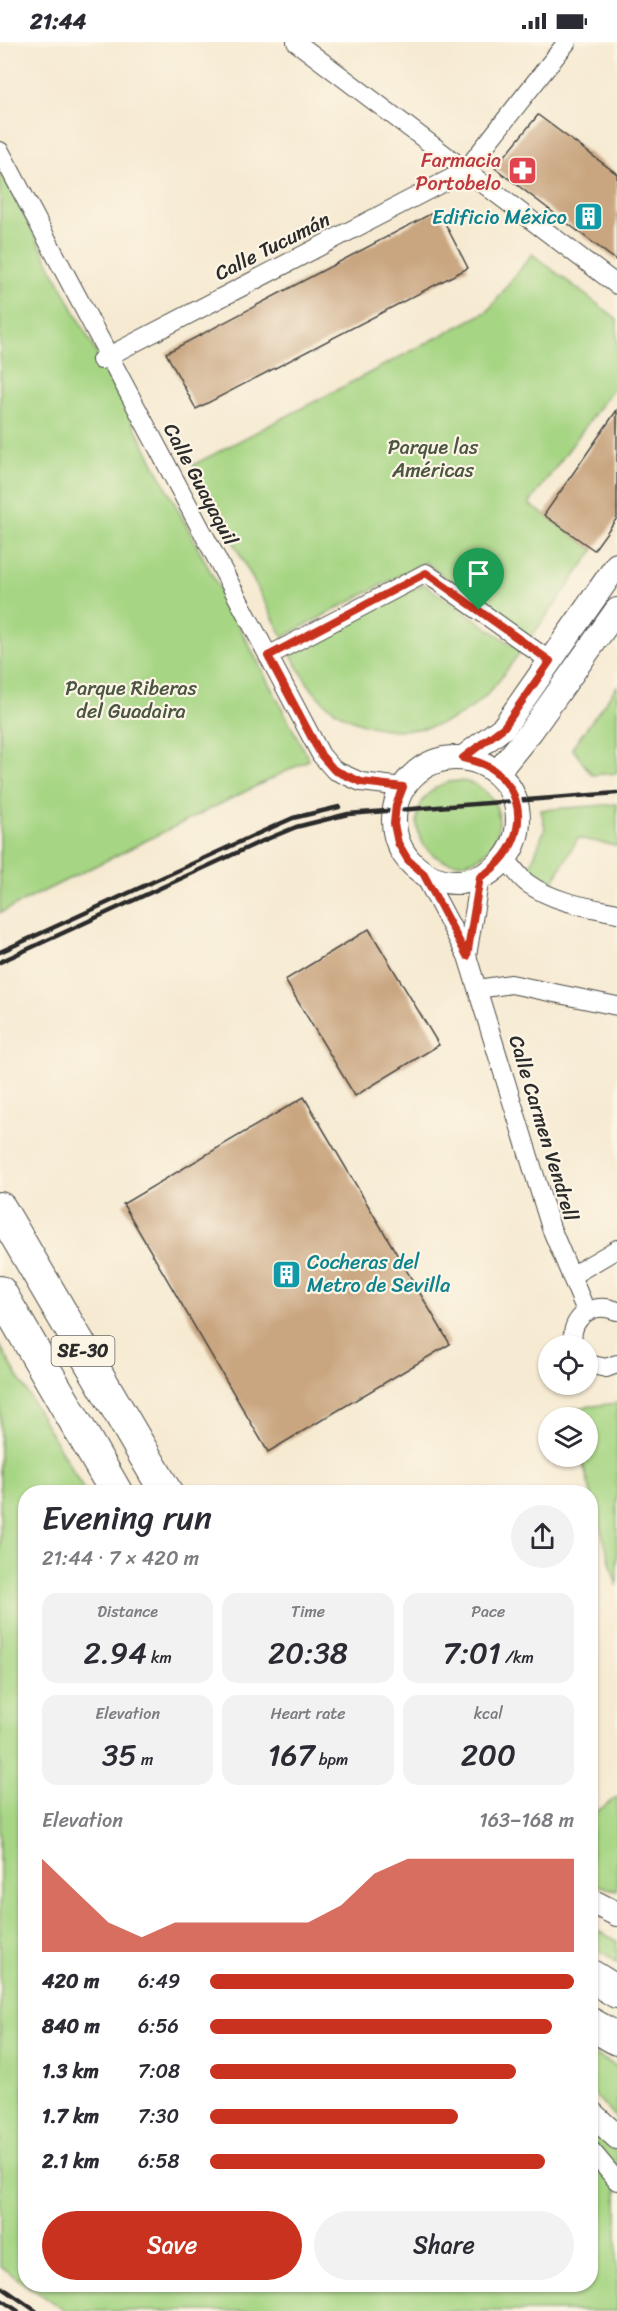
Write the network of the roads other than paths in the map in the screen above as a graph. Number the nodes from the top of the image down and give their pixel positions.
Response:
1 (296, 42) edge
2 (567, 42) edge
3 (0, 151) edge
4 (465, 171) junction
5 (617, 285) edge
6 (105, 358) junction
7 (617, 565) edge
8 (617, 610) edge
9 (268, 656) junction
10 (550, 661) junction
11 (463, 758) junction
12 (497, 773) junction
13 (403, 787) junction
14 (505, 858) junction
15 (423, 873) junction
16 (480, 877) junction
17 (617, 913) edge
18 (467, 956) junction
19 (478, 989) junction
20 (617, 1006) edge
21 (0, 1208) edge
22 (617, 1248) edge
23 (571, 1276) junction
24 (0, 1292) edge
25 (586, 1311) junction
26 (617, 1311) edge
27 (572, 1335) edge
28 (617, 1364) edge
29 (598, 1366) edge
30 (112, 1485) edge
31 (162, 1485) edge
32 (598, 1895) edge
33 (617, 1900) edge
34 (598, 1904) edge
35 (617, 1914) edge
36 (598, 1980) edge
37 (617, 1992) edge
38 (598, 2028) edge
39 (617, 2039) edge
40 (598, 2119) edge
41 (617, 2137) edge
42 (598, 2158) edge
43 (617, 2181) edge

1 - 4 street
2 - 4 street
3 - 6 street, Calle Guayaquil
4 - 5 street
4 - 6 street, Calle Tucumán
6 - 9 street, Calle Guayaquil
7 - 10 street
8 - 12 street
9 - 10 street
9 - 13 street, Calle Guayaquil
10 - 11 street
11 - 12 street
11 - 13 street
12 - 14 street
13 - 15 street
14 - 16 street
14 - 17 street
15 - 16 street
15 - 18 street, Calle Carmen Vendrell
16 - 18 street, Calle Carmen Vendrell
18 - 19 street, Calle Carmen Vendrell
19 - 20 street
19 - 23 street, Calle Carmen Vendrell
21 - 31 highway, SE-30
22 - 23 street
23 - 25 street, Calle Carmen Vendrell
24 - 30 highway, SE-30
25 - 26 street
25 - 27 street
28 - 29 street
32 - 33 street
34 - 35 street
36 - 37 highway
38 - 39 highway
40 - 41 street
42 - 43 street

